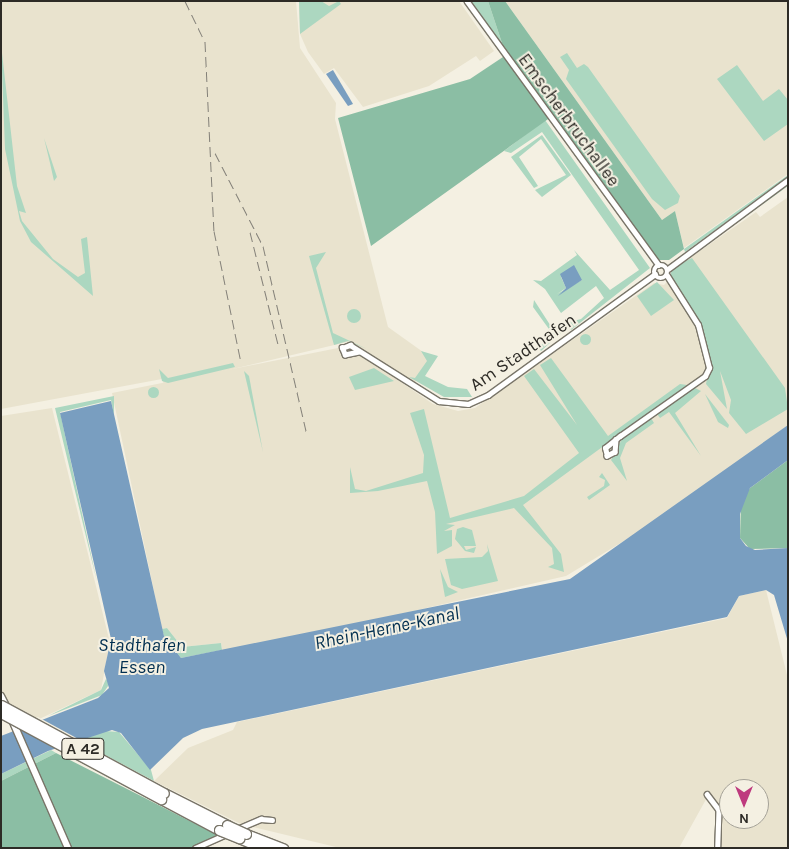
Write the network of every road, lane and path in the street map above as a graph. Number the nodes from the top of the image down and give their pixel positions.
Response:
1 (467, 1) edge
2 (788, 180) edge
3 (657, 266) junction
4 (666, 268) junction
5 (656, 276) junction
6 (665, 277) junction
7 (359, 352) dead end
8 (616, 439) dead end
9 (1, 696) edge
10 (1, 705) edge
11 (1, 713) edge
12 (707, 794) dead end
13 (163, 796) junction
14 (272, 820) dead end
15 (242, 836) junction
16 (209, 841) junction
17 (68, 848) edge
18 (195, 848) edge
19 (211, 848) edge
20 (263, 848) edge
21 (283, 848) edge
22 (718, 848) edge

1 - 3 street, Emscherbruchallee
2 - 4 street
3 - 4 street
3 - 5 street
4 - 6 street
5 - 6 street
5 - 7 street, Am Stadthafen
6 - 8 street
9 - 17 street
10 - 13 highway, A 42, bridge
11 - 13 highway, A 42, bridge
12 - 22 street
13 - 15 highway, A 42, bridge
14 - 16 street
15 - 20 highway, A 42
15 - 21 highway, A 42
16 - 18 street
16 - 19 street

